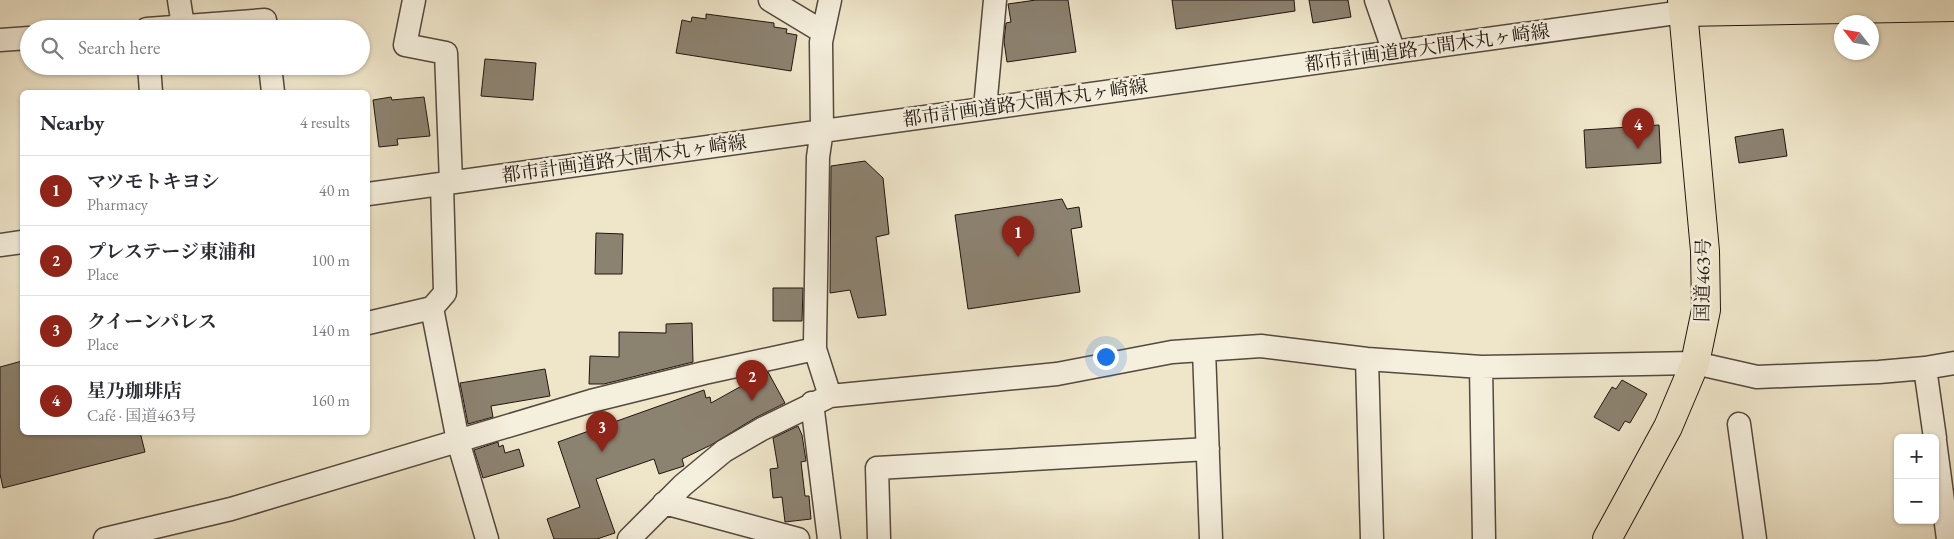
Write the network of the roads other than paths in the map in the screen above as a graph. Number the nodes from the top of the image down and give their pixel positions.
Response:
1 (179, 0) edge
2 (414, 0) edge
3 (770, 0) edge
4 (830, 0) edge
5 (995, 0) edge
6 (1376, 0) edge
7 (1683, 6) edge
8 (1954, 7) edge
9 (182, 20) edge
10 (822, 32) junction
11 (20, 39) edge
12 (0, 40) edge
13 (1394, 52) junction
14 (150, 75) edge
15 (271, 75) edge
16 (151, 90) edge
17 (273, 90) edge
18 (985, 108) junction
19 (822, 130) junction
20 (447, 183) junction
21 (370, 194) edge
22 (20, 242) edge
23 (0, 245) edge
24 (432, 308) junction
25 (370, 323) edge
26 (815, 349) junction
27 (1204, 350) junction
28 (1367, 359) junction
29 (1695, 363) junction
30 (1954, 363) edge
31 (1481, 367) junction
32 (1925, 368) junction
33 (821, 400) junction
34 (1739, 424) dead end
35 (1934, 434) edge
36 (458, 441) junction
37 (1208, 449) junction
38 (1939, 465) edge
39 (664, 503) junction
40 (1949, 526) edge
41 (631, 538) edge
42 (105, 539) edge
43 (487, 539) edge
44 (798, 539) edge
45 (829, 539) edge
46 (879, 539) edge
47 (1211, 539) edge
48 (1372, 539) edge
49 (1484, 539) edge
50 (1606, 539) edge
51 (1755, 539) edge

1 - 9 street
2 - 20 street
3 - 10 street
4 - 10 street
5 - 18 street
6 - 13 street
7 - 8 main road
7 - 13 street, 都市計画道路大間木丸ヶ崎線
7 - 29 main road, 国道463号
10 - 19 street
11 - 12 street
13 - 18 street, 都市計画道路大間木丸ヶ崎線
14 - 16 street
15 - 17 street
18 - 19 street, 都市計画道路大間木丸ヶ崎線
19 - 20 street, 都市計画道路大間木丸ヶ崎線
19 - 26 street
20 - 21 street, 都市計画道路大間木丸ヶ崎線
20 - 24 street
22 - 23 street
24 - 25 street
24 - 36 street
26 - 33 street
26 - 36 street
27 - 28 street
27 - 33 street
27 - 37 street
28 - 31 street
28 - 48 street
29 - 31 street
29 - 32 street
29 - 50 main road, 国道463号
30 - 32 street
31 - 49 street
32 - 35 street
33 - 39 street
33 - 45 street
34 - 51 street
36 - 42 street
36 - 43 street
37 - 46 street
37 - 47 street
38 - 40 street
39 - 41 street
39 - 44 street

